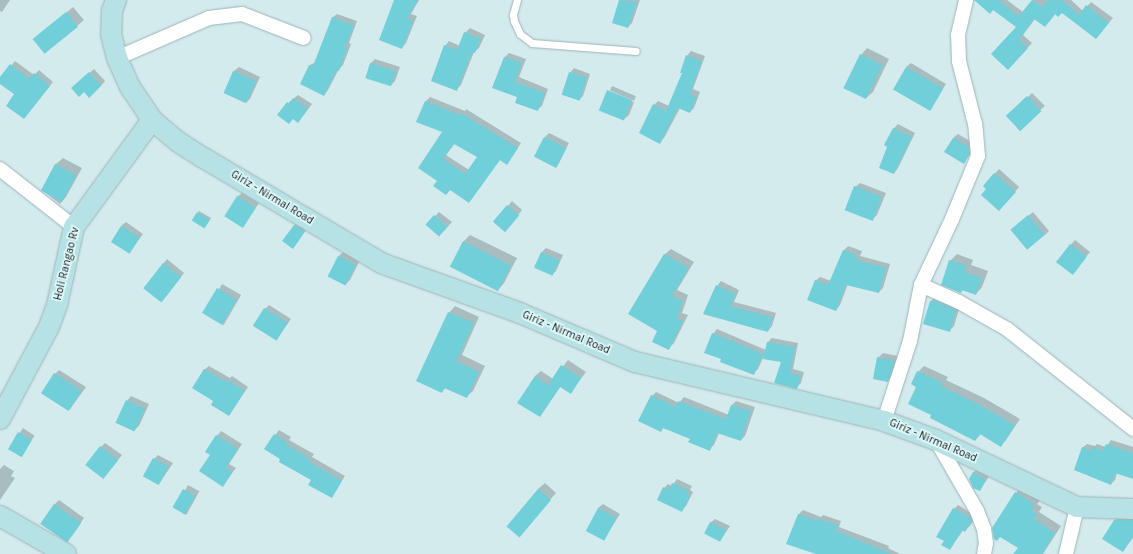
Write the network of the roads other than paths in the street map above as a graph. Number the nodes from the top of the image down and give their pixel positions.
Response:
1 (116, 0) edge
2 (517, 0) edge
3 (966, 0) edge
4 (304, 38) dead end
5 (636, 51) dead end
6 (117, 58) junction
7 (152, 120) junction
8 (0, 169) edge
9 (74, 227) junction
10 (921, 285) junction
11 (0, 419) edge
12 (884, 421) junction
13 (1133, 429) edge
14 (936, 440) junction
15 (1077, 507) junction
16 (1133, 509) edge
17 (0, 516) edge
18 (66, 554) edge
19 (984, 554) edge
20 (1066, 554) edge

1 - 6 main road, Giriz - Nirmal Road
2 - 5 lane
3 - 10 street
4 - 6 street
6 - 7 main road, Giriz - Nirmal Road
7 - 9 main road, Holi Rangao Rv
7 - 12 main road, Giriz - Nirmal Road
8 - 9 street
9 - 11 main road, Holi Rangao Rv
10 - 12 street
10 - 13 street
12 - 14 main road, Giriz - Nirmal Road
14 - 15 main road, Giriz - Nirmal Road
14 - 19 street
15 - 16 main road, Giriz - Nirmal Road
15 - 20 street
17 - 18 main road

